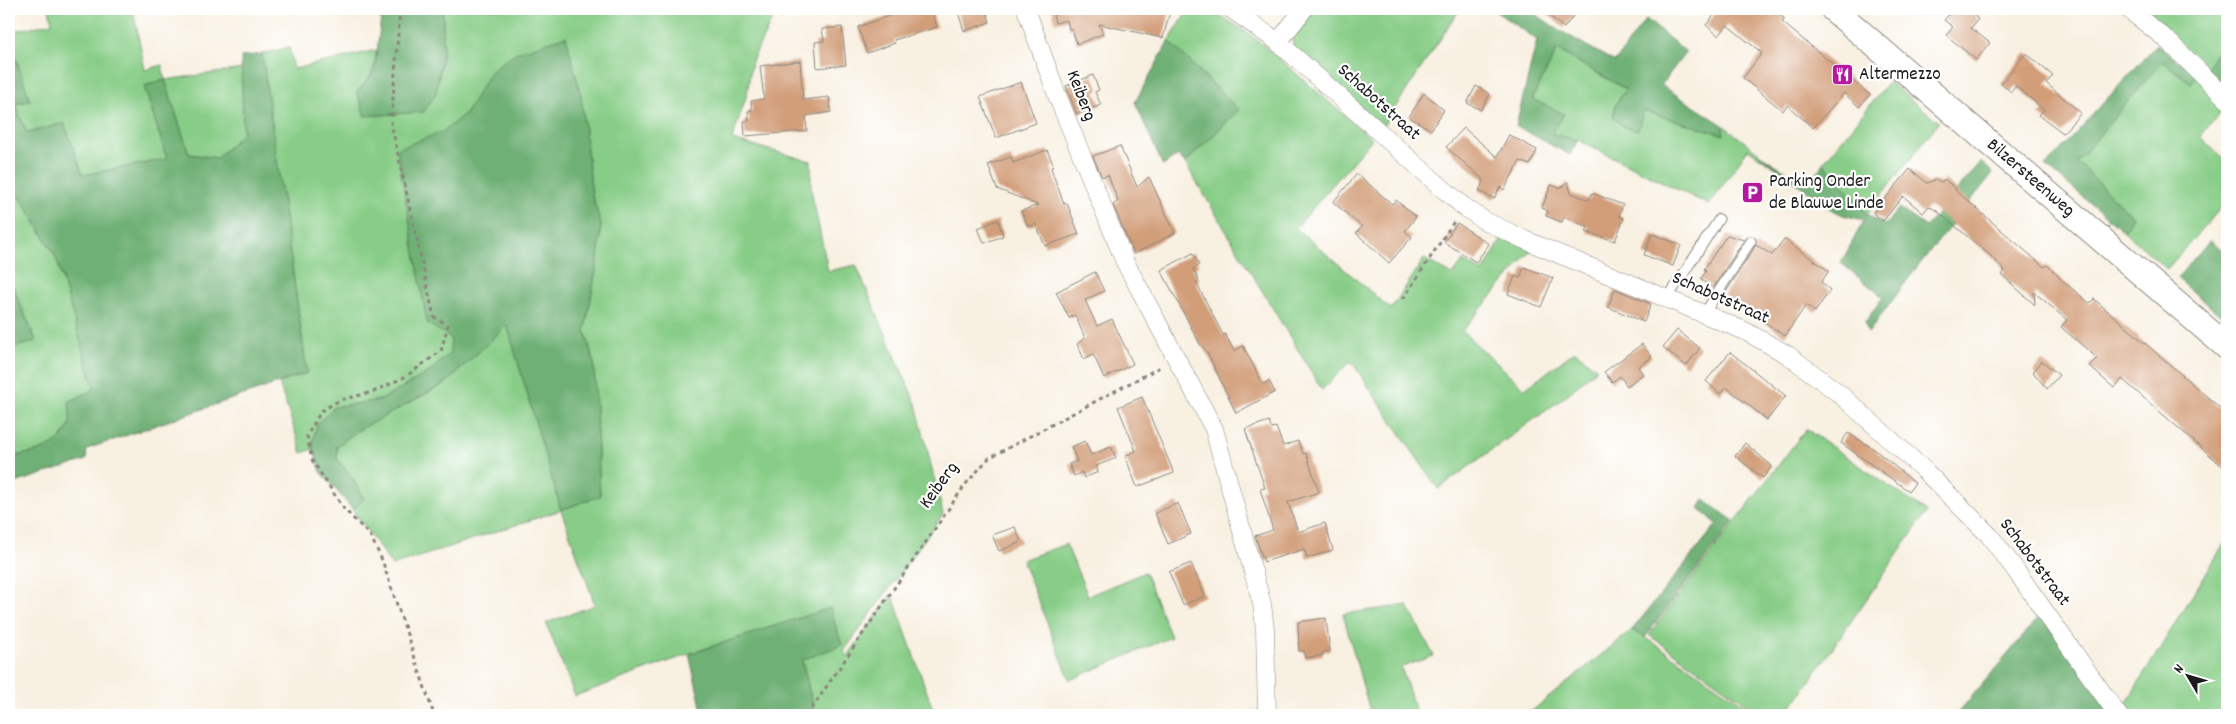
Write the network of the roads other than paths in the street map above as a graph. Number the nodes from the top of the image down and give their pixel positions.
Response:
1 (1026, 9) edge
2 (1231, 9) edge
3 (1304, 9) edge
4 (1833, 9) edge
5 (2128, 9) edge
6 (1278, 42) junction
7 (2227, 99) edge
8 (1719, 219) dead end
9 (1751, 241) dead end
10 (1667, 298) junction
11 (1704, 314) junction
12 (2227, 347) edge
13 (1267, 715) edge
14 (2118, 715) edge

1 - 13 street, Keiberg
2 - 6 street, Schabotstraat
3 - 6 street
4 - 12 main road, Bilzersteenweg
5 - 7 street
6 - 10 street, Schabotstraat
8 - 10 lane
9 - 11 lane
10 - 11 street, Schabotstraat
11 - 14 street, Schabotstraat

